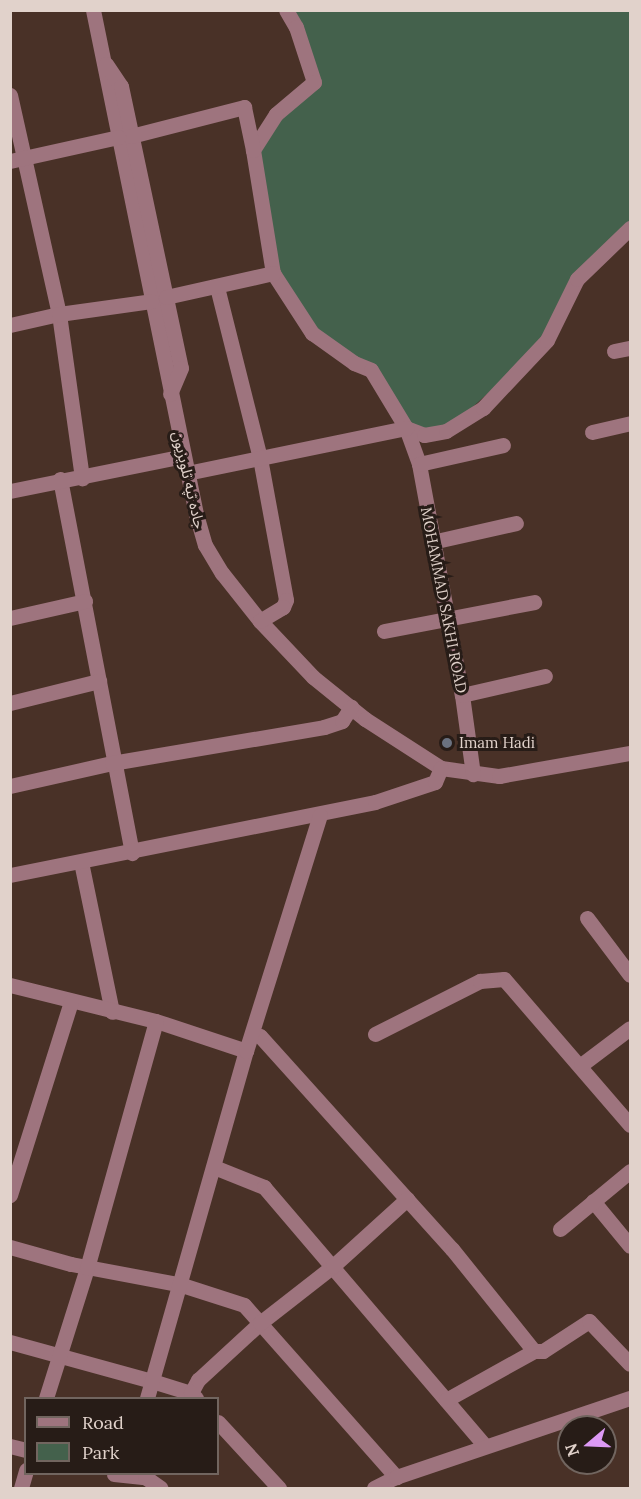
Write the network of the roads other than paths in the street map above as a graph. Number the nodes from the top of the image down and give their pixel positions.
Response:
1 (93, 10) edge
2 (286, 10) edge
3 (10, 95) edge
4 (125, 136) junction
5 (253, 150) junction
6 (17, 160) edge
7 (630, 228) edge
8 (273, 273) junction
9 (217, 287) junction
10 (158, 299) junction
11 (59, 314) junction
12 (10, 326) edge
13 (630, 348) edge
14 (614, 351) dead end
15 (630, 423) edge
16 (406, 428) junction
17 (592, 432) dead end
18 (503, 445) dead end
19 (183, 456) junction
20 (260, 458) junction
21 (419, 464) junction
22 (187, 472) junction
23 (82, 478) junction
24 (60, 479) junction
25 (10, 491) edge
26 (516, 523) dead end
27 (432, 542) junction
28 (85, 601) junction
29 (534, 602) dead end
30 (10, 618) edge
31 (448, 618) junction
32 (260, 621) junction
33 (384, 631) dead end
34 (545, 676) dead end
35 (99, 681) junction
36 (462, 694) junction
37 (10, 703) edge
38 (351, 707) junction
39 (630, 753) edge
40 (111, 763) junction
41 (441, 768) junction
42 (473, 774) junction
43 (10, 786) edge
44 (320, 815) junction
45 (132, 853) junction
46 (81, 862) junction
47 (10, 875) edge
48 (588, 918) dead end
49 (630, 975) edge
50 (10, 985) edge
51 (71, 1001) junction
52 (112, 1012) junction
53 (156, 1021) junction
54 (630, 1029) edge
55 (252, 1034) junction
56 (375, 1034) dead end
57 (246, 1051) junction
58 (581, 1065) junction
59 (630, 1125) edge
60 (214, 1167) junction
61 (630, 1171) edge
62 (10, 1195) edge
63 (407, 1199) junction
64 (593, 1201) junction
65 (560, 1229) dead end
66 (630, 1246) edge
67 (10, 1247) edge
68 (333, 1266) junction
69 (87, 1268) junction
70 (182, 1285) junction
71 (260, 1323) junction
72 (10, 1342) edge
73 (534, 1351) junction
74 (58, 1357) junction
75 (630, 1364) edge
76 (152, 1381) junction
77 (193, 1396) edge
78 (46, 1397) edge
79 (147, 1397) edge
80 (630, 1398) edge
81 (446, 1400) junction
82 (219, 1423) edge
83 (485, 1446) junction
84 (396, 1477) junction
85 (120, 1478) edge
86 (380, 1487) edge
87 (161, 1488) edge
88 (279, 1488) edge

1 - 4 street, جاده تپه تلویزیون
2 - 5 street
3 - 6 street
4 - 5 street
4 - 6 street
4 - 10 street, جاده تپه تلویزیون
5 - 8 street
6 - 11 street
7 - 16 street
8 - 9 street
8 - 16 street, MOHAMMAD SAKHI ROAD
9 - 10 street
9 - 20 street
10 - 11 street
10 - 19 street, جاده تپه تلویزیون
11 - 12 street
11 - 23 street
13 - 14 street
15 - 17 street
16 - 20 street
16 - 21 street, MOHAMMAD SAKHI ROAD
18 - 21 street
19 - 22 street, جاده تپه تلویزیون
19 - 23 street
20 - 22 street
20 - 32 street
21 - 27 street, MOHAMMAD SAKHI ROAD
22 - 32 street, جاده تپه تلویزیون
23 - 24 street
24 - 25 street
24 - 28 street
26 - 27 street
27 - 31 street, MOHAMMAD SAKHI ROAD
28 - 30 street
28 - 35 street
29 - 31 street
31 - 33 street
31 - 36 street, MOHAMMAD SAKHI ROAD
32 - 38 street, جاده تپه تلویزیون
34 - 36 street
35 - 37 street
35 - 40 street
36 - 42 street, MOHAMMAD SAKHI ROAD
38 - 40 street
38 - 41 street, جاده تپه تلویزیون
39 - 42 street, جاده تپه تلویزیون
40 - 43 street
40 - 45 street
41 - 42 street, جاده تپه تلویزیون
41 - 44 street
44 - 45 street
44 - 55 street
45 - 46 street
46 - 47 street
46 - 52 street
48 - 49 street
50 - 51 street
51 - 52 street
51 - 62 street
52 - 53 street
53 - 57 street
53 - 69 street
54 - 58 street
55 - 57 street
55 - 63 street
56 - 58 street
57 - 60 street
58 - 59 street
60 - 68 street
60 - 70 street
61 - 64 street
63 - 68 street
63 - 73 street
64 - 65 street
64 - 66 street
67 - 69 street
68 - 71 street
68 - 81 street
69 - 70 street
69 - 74 street
70 - 71 street
70 - 76 street
71 - 77 street
71 - 84 street
72 - 74 street
73 - 75 street
73 - 81 street
74 - 76 street
74 - 78 street
76 - 77 street
76 - 79 street
80 - 83 street
81 - 83 street
82 - 88 street
83 - 84 street
84 - 86 street
85 - 87 street

